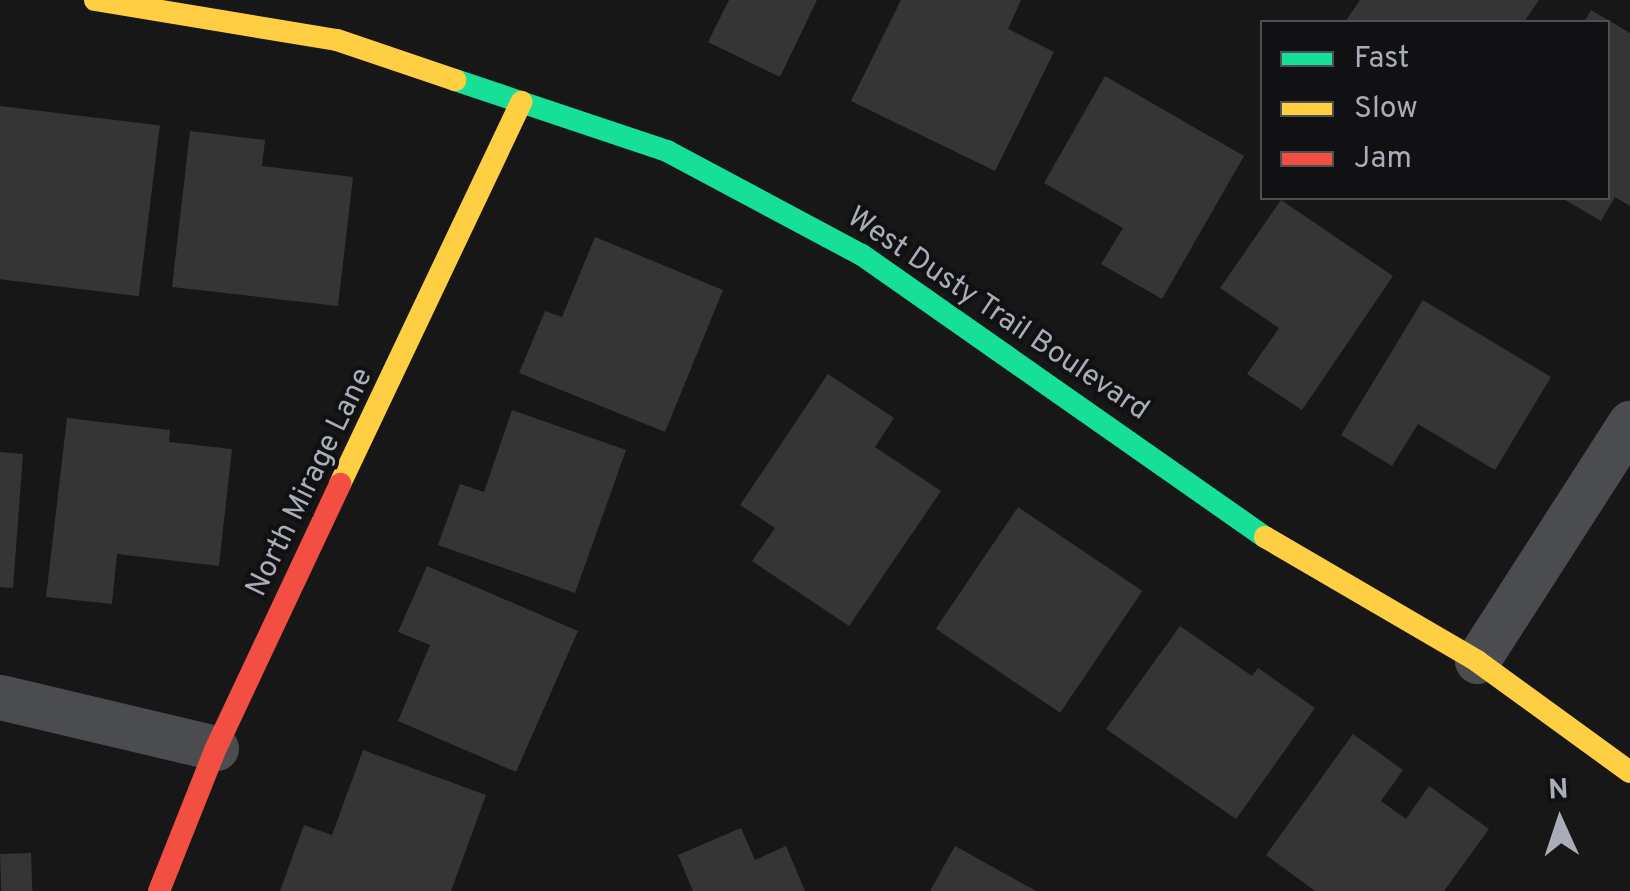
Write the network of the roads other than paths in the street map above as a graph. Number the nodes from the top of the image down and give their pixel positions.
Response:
1 (94, 0) edge
2 (522, 102) junction
3 (1630, 423) edge
4 (1477, 661) junction
5 (0, 698) edge
6 (216, 748) junction
7 (1630, 772) edge
8 (159, 891) edge

1 - 2 street, West Dusty Trail Boulevard
2 - 4 street, West Dusty Trail Boulevard
2 - 6 street, North Mirage Lane
3 - 4 street
4 - 7 street, West Dusty Trail Boulevard
5 - 6 street
6 - 8 street, North Mirage Lane

